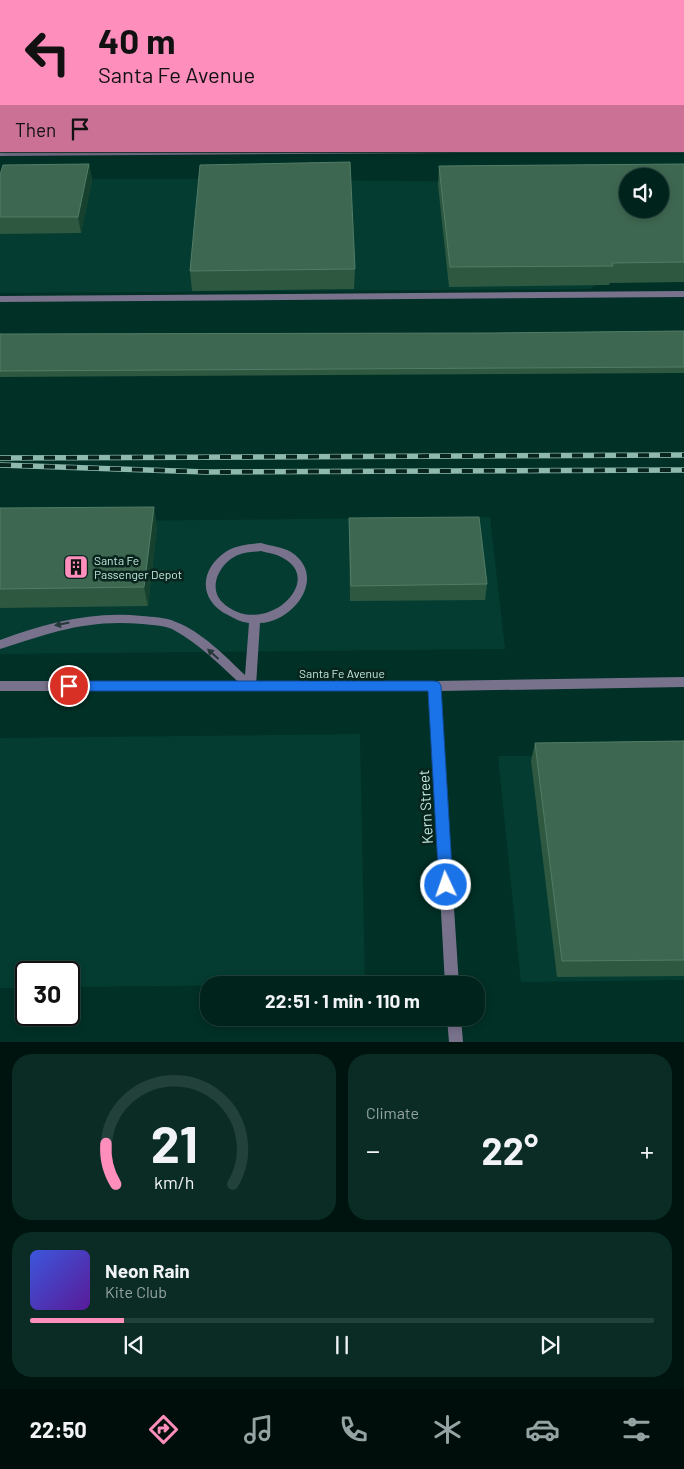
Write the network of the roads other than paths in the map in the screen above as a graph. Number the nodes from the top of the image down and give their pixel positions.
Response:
1 (194, 152) edge
2 (0, 154) edge
3 (684, 294) edge
4 (0, 299) edge
5 (255, 619) junction
6 (0, 645) edge
7 (684, 682) edge
8 (0, 686) edge
9 (250, 686) junction
10 (434, 686) junction
11 (451, 976) edge
12 (455, 1026) edge
13 (456, 1042) edge

1 - 2 street
3 - 4 street
5 - 5 street
5 - 9 street
9 -> 6 street
7 - 10 street, Santa Fe Avenue
8 - 9 street, Santa Fe Avenue
9 - 10 street, Santa Fe Avenue
10 - 11 street, Kern Street
12 - 13 street

